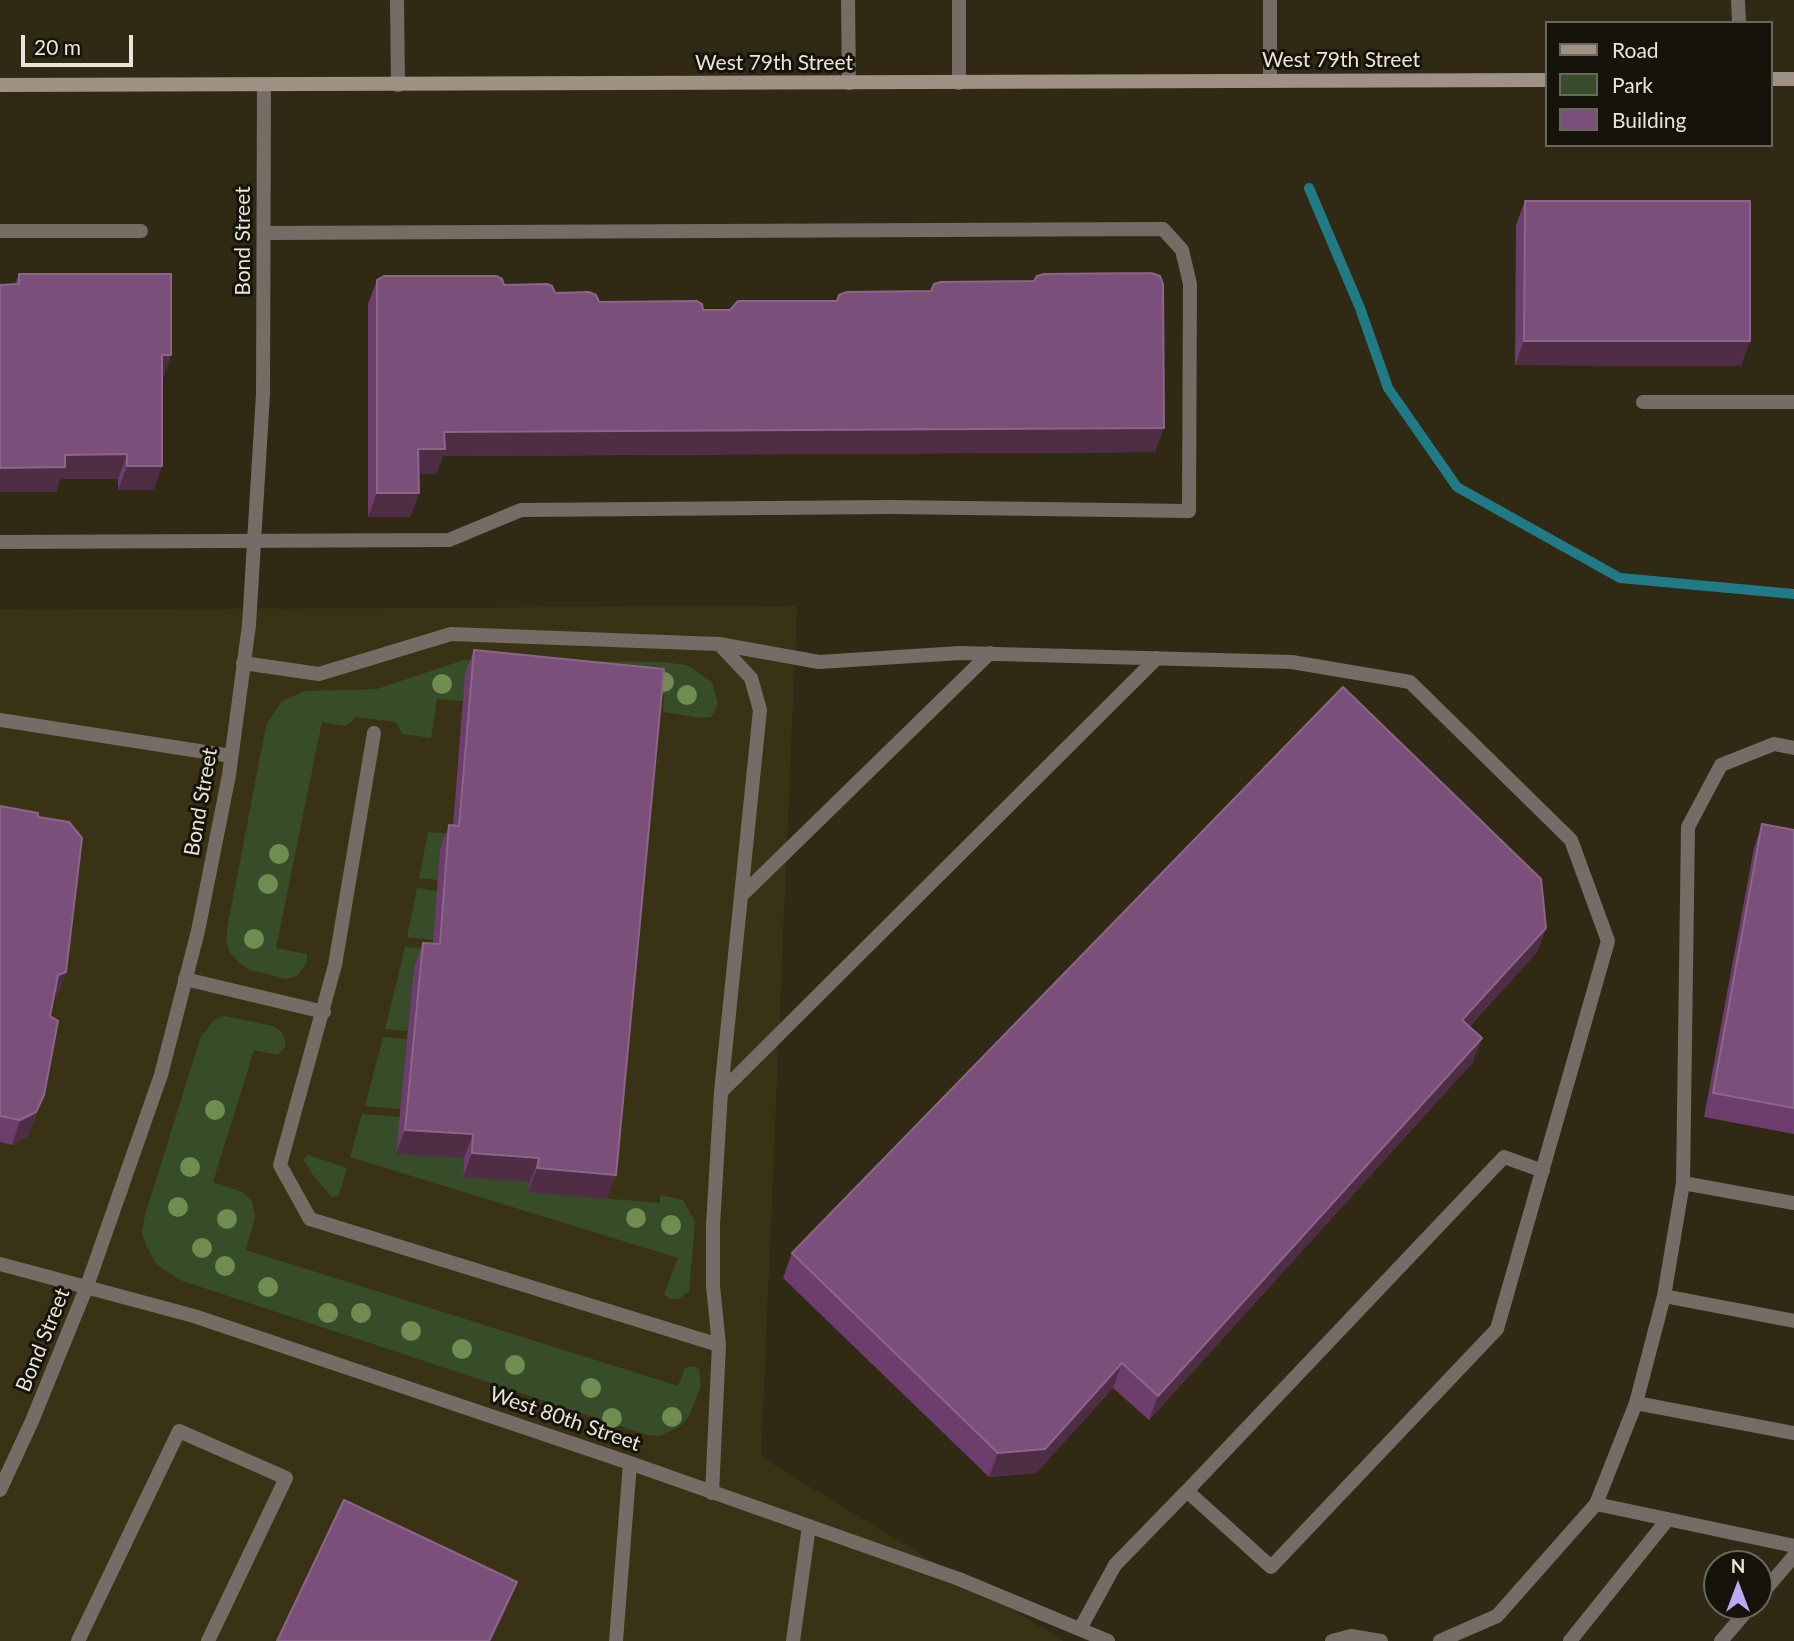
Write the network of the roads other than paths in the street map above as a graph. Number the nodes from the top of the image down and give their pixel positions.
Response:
1 (397, 0) edge
2 (848, 0) edge
3 (959, 0) edge
4 (1270, 0) edge
5 (1738, 0) edge
6 (1739, 21) edge
7 (1773, 79) edge
8 (1794, 79) edge
9 (1546, 80) edge
10 (1270, 81) junction
11 (849, 83) junction
12 (959, 83) junction
13 (0, 85) edge
14 (398, 85) junction
15 (264, 86) junction
16 (0, 231) edge
17 (141, 231) dead end
18 (264, 233) junction
19 (1643, 402) dead end
20 (1794, 402) edge
21 (0, 542) edge
22 (255, 542) junction
23 (719, 644) junction
24 (990, 653) junction
25 (1157, 658) junction
26 (243, 663) junction
27 (0, 720) edge
28 (374, 733) dead end
29 (1794, 748) edge
30 (231, 756) junction
31 (741, 896) junction
32 (186, 979) junction
33 (324, 1012) junction
34 (720, 1092) junction
35 (1543, 1171) junction
36 (1683, 1184) junction
37 (1794, 1203) edge
38 (0, 1264) edge
39 (87, 1286) junction
40 (1664, 1296) junction
41 (1794, 1321) edge
42 (719, 1345) junction
43 (1636, 1403) junction
44 (1794, 1433) edge
45 (630, 1463) junction
46 (0, 1490) edge
47 (1187, 1491) junction
48 (712, 1493) junction
49 (1596, 1504) junction
50 (1668, 1519) junction
51 (809, 1526) junction
52 (1794, 1546) edge
53 (1794, 1556) edge
54 (1773, 1581) edge
55 (1739, 1620) edge
56 (1080, 1629) junction
57 (1353, 1638) edge
58 (78, 1641) edge
59 (208, 1641) edge
60 (616, 1641) edge
61 (793, 1641) edge
62 (1108, 1641) edge
63 (1332, 1641) edge
64 (1381, 1641) edge
65 (1440, 1641) edge
66 (1570, 1641) edge
67 (1721, 1641) edge

1 - 14 street
2 - 11 street
3 - 12 street
4 - 10 street
5 - 6 street
7 - 8 street
9 - 10 street, West 79th Street
10 - 12 street, West 79th Street
11 - 12 street, West 79th Street
11 - 14 street, West 79th Street
13 - 15 street, West 79th Street
14 - 15 street, West 79th Street
15 - 18 street, Bond Street
16 - 17 street
18 - 22 street, Bond Street
18 - 22 street
19 - 20 street
21 - 22 street
22 - 26 street, Bond Street
23 - 24 street
23 - 26 street
23 - 31 street
24 - 25 street
24 - 31 street
25 - 34 street
25 - 35 street
26 - 30 street, Bond Street
27 - 30 street
28 - 33 street
29 - 36 street
30 - 32 street, Bond Street
31 - 34 street
32 - 33 street
32 - 39 street, Bond Street
33 - 42 street
34 - 42 street
35 - 47 street
35 - 47 street
36 - 37 street
36 - 40 street
38 - 39 street, West 80th Street
39 - 45 street, West 80th Street
39 - 46 street, Bond Street
40 - 41 street
40 - 43 street
42 - 48 street
43 - 44 street
43 - 49 street
45 - 48 street, West 80th Street
45 - 60 street
47 - 56 street
48 - 51 street, West 80th Street
49 - 50 street
49 - 65 street
50 - 52 street
50 - 66 street
51 - 56 street, West 80th Street
51 - 61 street
53 - 54 street
55 - 67 street
56 - 62 street, West 80th Street
57 - 63 street
57 - 64 street
58 - 59 street

